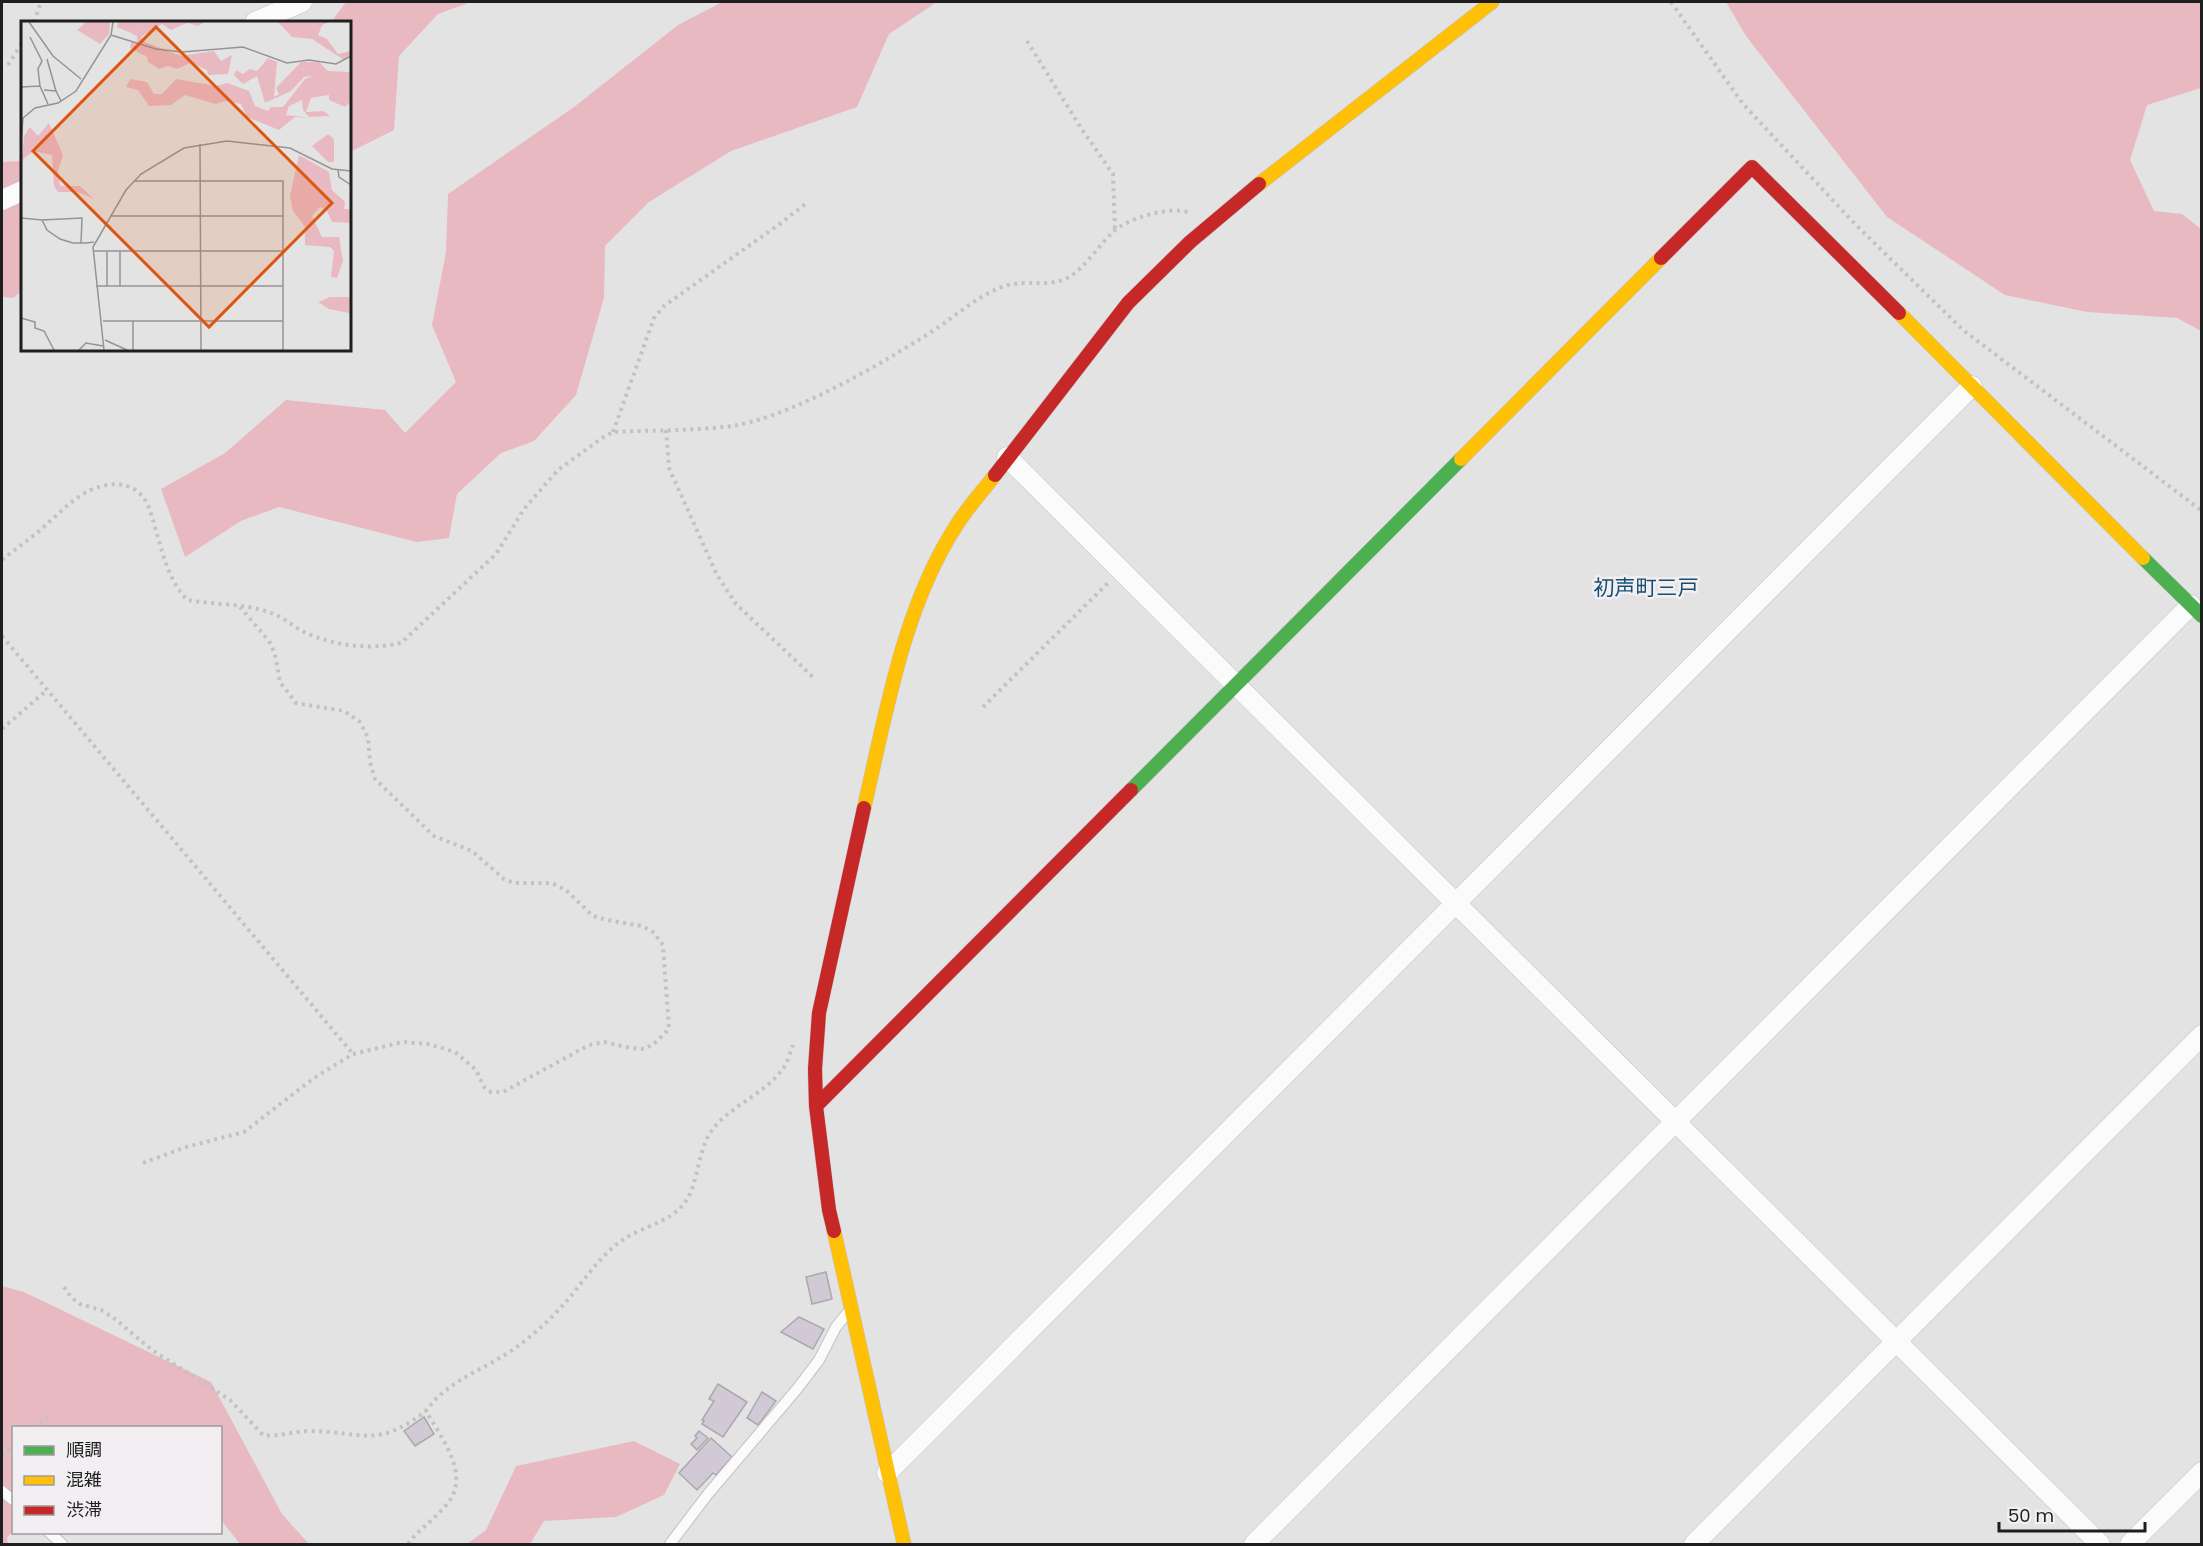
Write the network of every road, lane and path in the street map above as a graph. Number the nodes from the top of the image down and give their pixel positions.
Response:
1 (40, 2) edge
2 (302, 2) edge
3 (1492, 2) edge
4 (1671, 2) edge
5 (34, 21) edge
6 (257, 21) edge
7 (1028, 40) dead end
8 (21, 45) edge
9 (8, 65) dead end
10 (21, 191) edge
11 (2, 200) edge
12 (808, 202) dead end
13 (1209, 224) junction
14 (1115, 230) junction
15 (1972, 387) junction
16 (666, 430) junction
17 (613, 432) junction
18 (1007, 457) junction
19 (2202, 512) edge
20 (2, 560) edge
21 (1121, 570) junction
22 (239, 607) junction
23 (2196, 611) edge
24 (2, 636) edge
25 (815, 679) dead end
26 (1236, 684) junction
27 (47, 690) junction
28 (983, 707) dead end
29 (2, 729) edge
30 (1456, 903) junction
31 (796, 1035) dead end
32 (2202, 1035) edge
33 (353, 1054) junction
34 (816, 1106) junction
35 (1676, 1122) junction
36 (144, 1163) dead end
37 (64, 1287) dead end
38 (852, 1306) junction
39 (1896, 1341) junction
40 (426, 1410) junction
41 (51, 1414) dead end
42 (37, 1426) edge
43 (2202, 1472) edge
44 (887, 1473) junction
45 (50, 1534) edge
46 (62, 1545) edge
47 (408, 1545) edge
48 (670, 1545) edge
49 (904, 1545) edge
50 (1254, 1545) edge
51 (1694, 1545) edge
52 (2100, 1545) edge
53 (2130, 1545) edge

1 - 5 path
2 - 6 street
3 - 13 street
4 - 19 path
7 - 14 path
8 - 9 path
10 - 11 street
12 - 17 path
13 - 14 path
13 - 18 street
14 - 16 path
15 - 23 street
15 - 26 street
15 - 30 street
16 - 17 path
16 - 25 path
17 - 22 path
18 - 21 street
18 - 34 street
20 - 22 path
21 - 26 street
21 - 28 path
22 - 33 path
23 - 35 street
24 - 27 path
26 - 30 street
26 - 34 street
27 - 29 path
27 - 33 path
30 - 35 street
30 - 44 street
31 - 40 path
32 - 39 street
33 - 36 path
34 - 38 street
35 - 39 street
35 - 50 street
37 - 40 path
38 - 44 street
38 - 48 lane
39 - 51 street
39 - 52 street
40 - 47 path
41 - 42 path
43 - 53 street
44 - 49 street
45 - 46 lane

